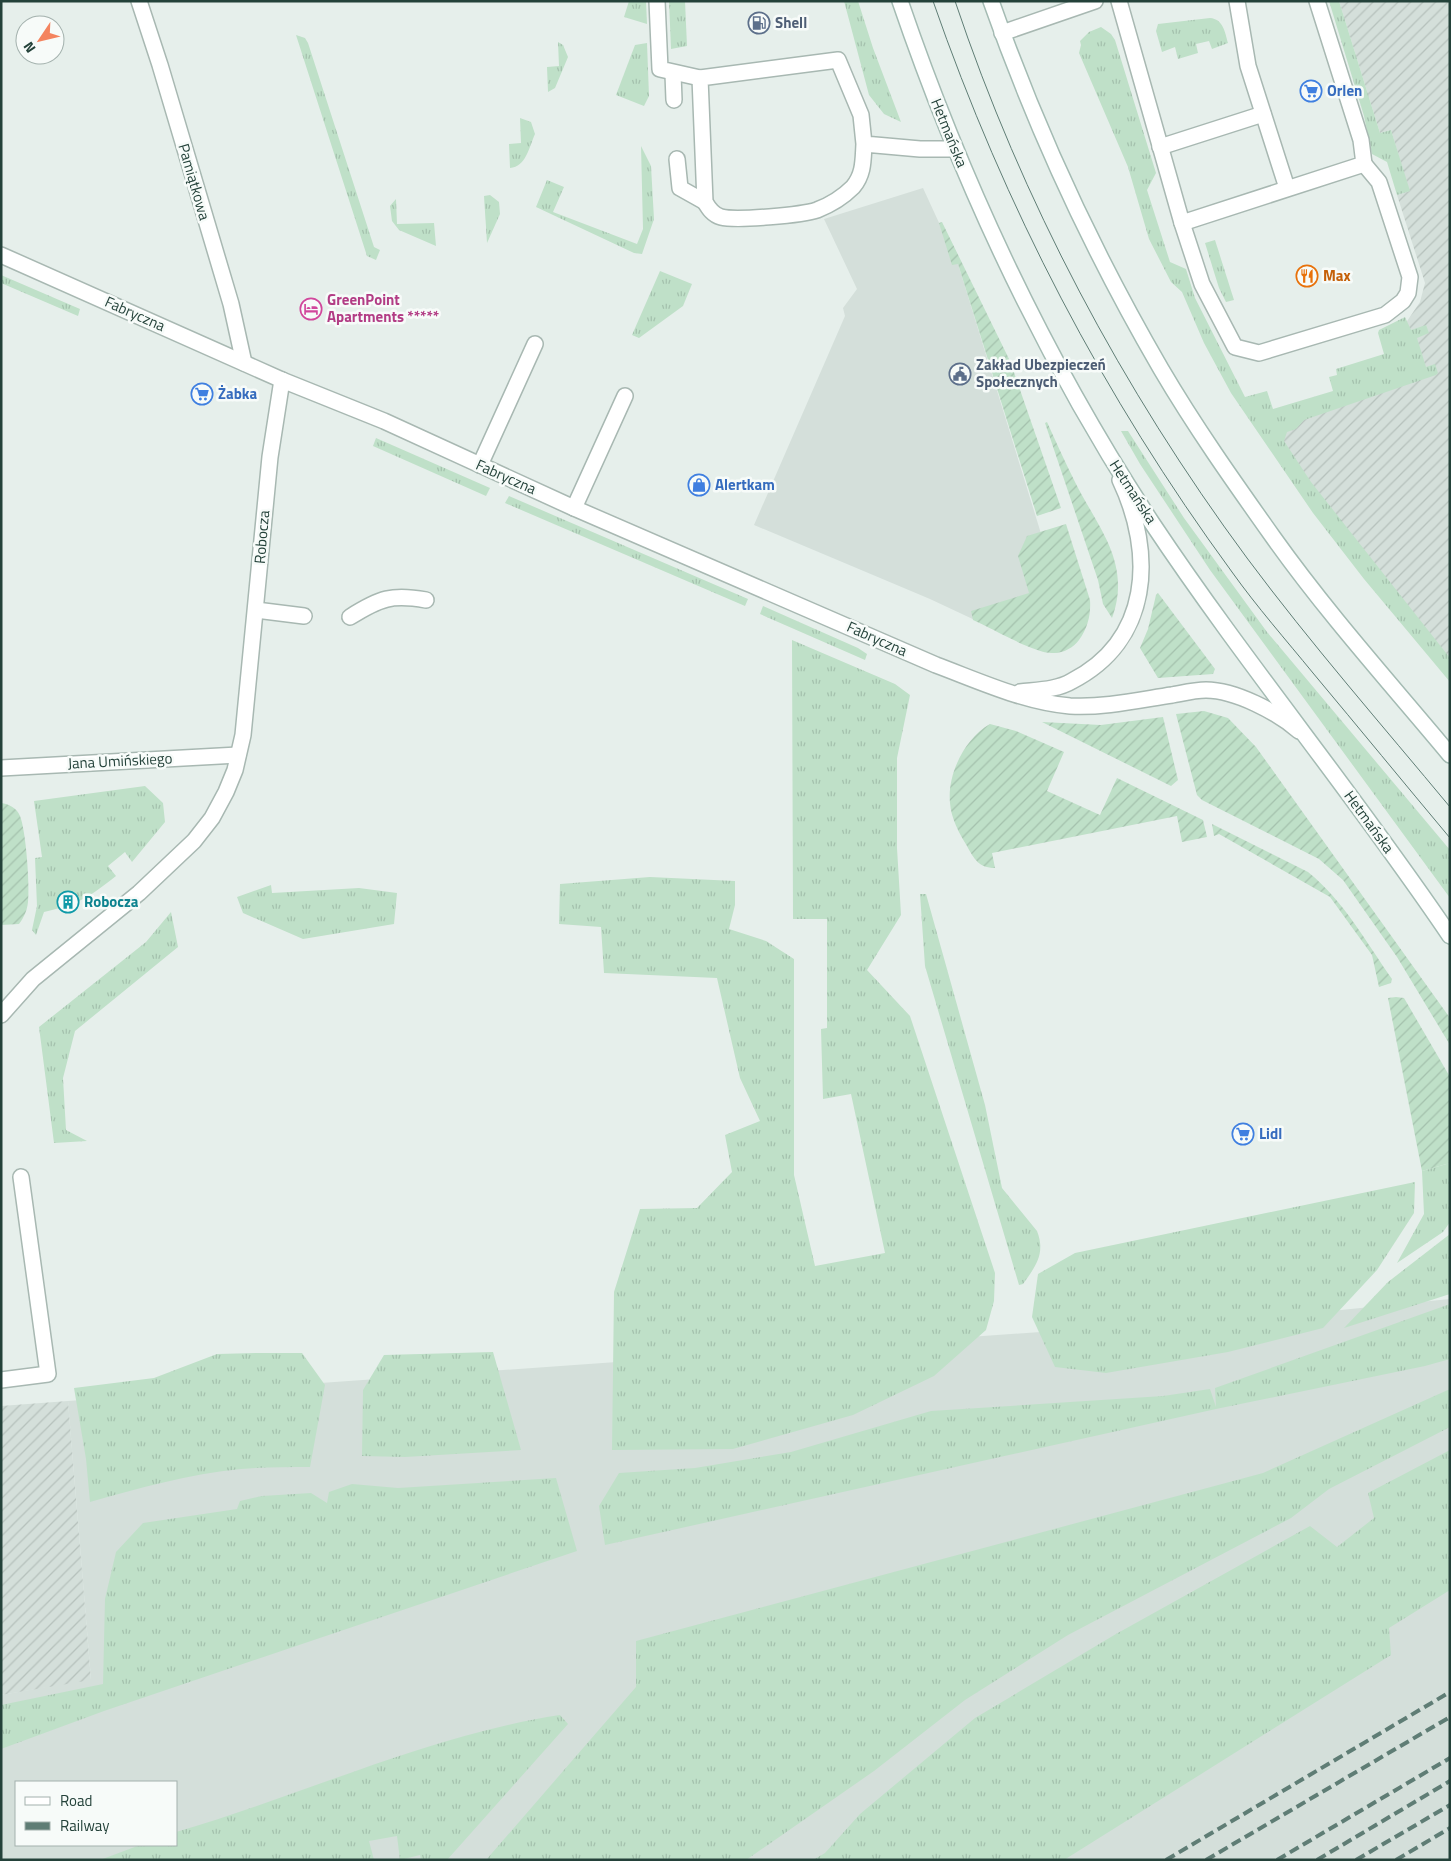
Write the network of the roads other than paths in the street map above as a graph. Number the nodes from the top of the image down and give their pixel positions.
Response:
1 (139, 1) edge
2 (657, 1) edge
3 (900, 1) edge
4 (991, 1) edge
5 (1095, 1) edge
6 (1119, 1) edge
7 (1237, 1) edge
8 (1317, 1) edge
9 (1002, 33) junction
10 (673, 74) junction
11 (700, 78) junction
12 (674, 100) dead end
13 (1263, 114) junction
14 (864, 144) junction
15 (1160, 147) junction
16 (954, 149) junction
17 (676, 159) dead end
18 (1364, 164) junction
19 (1287, 188) junction
20 (705, 202) junction
21 (1182, 223) junction
22 (1, 255) edge
23 (535, 344) dead end
24 (244, 363) junction
25 (282, 380) junction
26 (625, 396) dead end
27 (1106, 450) junction
28 (480, 466) junction
29 (574, 508) junction
30 (426, 600) dead end
31 (256, 610) junction
32 (304, 616) dead end
33 (350, 617) dead end
34 (1013, 692) junction
35 (1308, 738) junction
36 (238, 755) junction
37 (1450, 755) edge
38 (1, 768) edge
39 (1450, 936) edge
40 (1, 1015) edge
41 (21, 1177) dead end
42 (1, 1380) edge

1 - 24 street, Pamiątkowa
2 - 10 street
3 - 16 street, Hetmańska
4 - 9 street
5 - 9 street
6 - 15 street
7 - 13 street
8 - 18 street
9 - 37 street
10 - 11 street
10 - 12 street
11 - 14 street
11 - 20 street
13 - 15 street
13 - 19 street
14 - 16 street
14 - 20 street
15 - 21 street
16 - 27 street, Hetmańska
17 - 20 street
18 - 19 street
18 - 21 street
19 - 21 street
22 - 24 street, Fabryczna
23 - 28 street
24 - 25 street, Fabryczna
25 - 28 street, Fabryczna
25 - 31 street, Robocza
26 - 29 street
27 - 34 street, Fabryczna
27 - 35 street, Hetmańska
28 - 29 street, Fabryczna
29 - 34 street, Fabryczna
30 - 33 street
31 - 32 street
31 - 36 street, Robocza
34 - 35 street, Fabryczna
35 - 39 street, Hetmańska
36 - 38 street, Jana Umińskiego
36 - 40 street, Robocza
41 - 42 street

